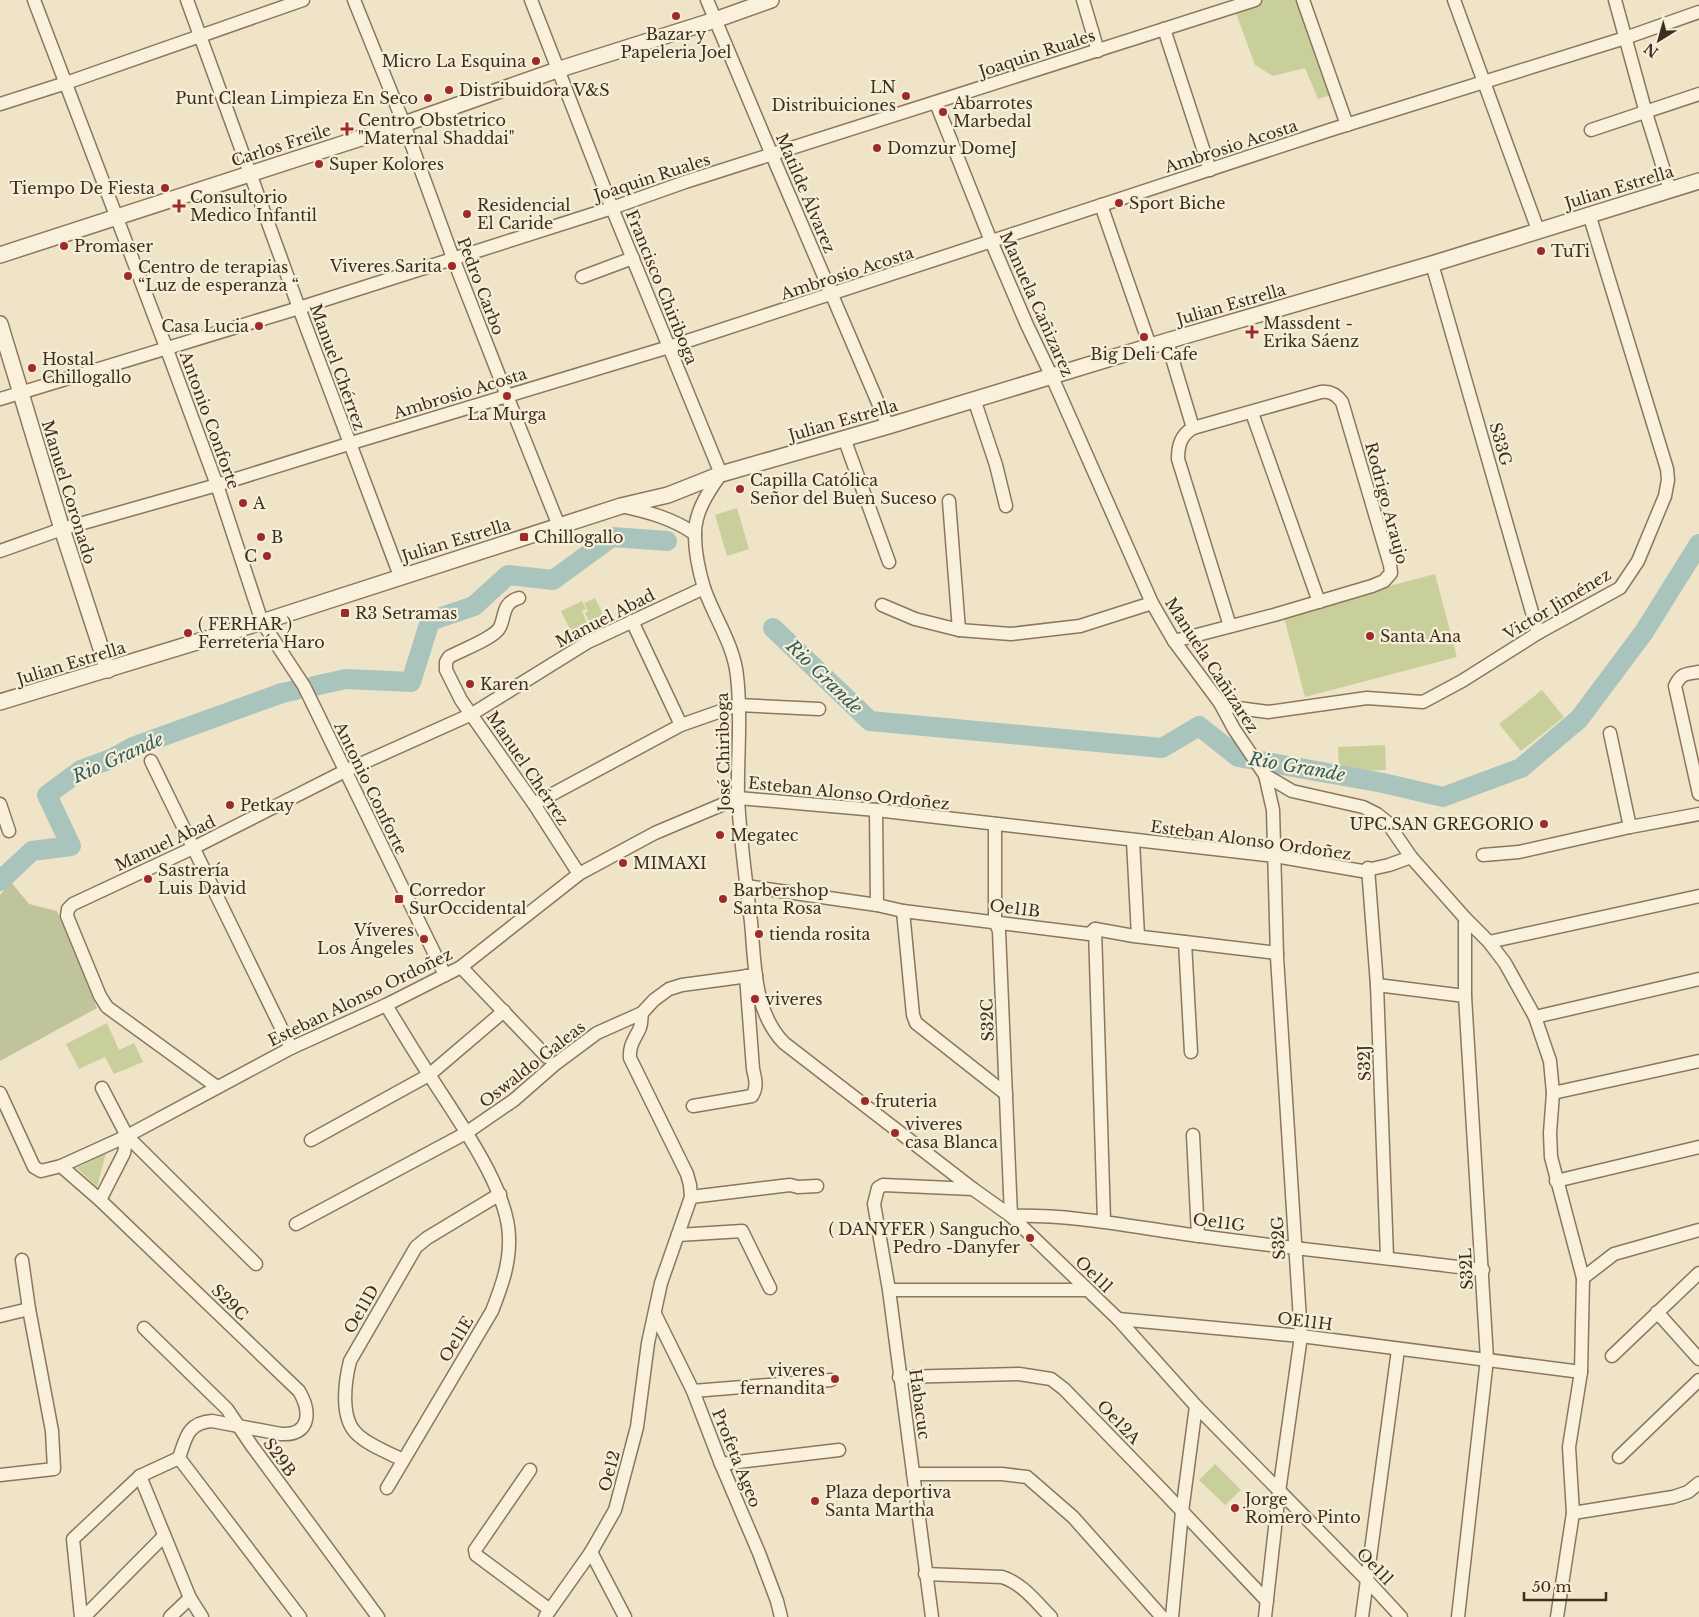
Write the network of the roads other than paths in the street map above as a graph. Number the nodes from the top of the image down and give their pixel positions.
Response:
1 (34, 0) edge
2 (187, 0) edge
3 (303, 0) edge
4 (354, 0) edge
5 (531, 0) edge
6 (707, 0) edge
7 (771, 0) edge
8 (1083, 0) edge
9 (1255, 0) edge
10 (1303, 0) edge
11 (1454, 0) edge
12 (1615, 0) edge
13 (1699, 12) edge
14 (715, 20) junction
15 (1164, 30) junction
16 (200, 36) junction
17 (1625, 38) junction
18 (1098, 51) junction
19 (557, 70) junction
20 (66, 83) junction
21 (1484, 83) junction
22 (1699, 94) edge
23 (936, 103) junction
24 (0, 104) edge
25 (1646, 113) junction
26 (404, 124) junction
27 (1347, 126) junction
28 (1591, 130) dead end
29 (772, 155) junction
30 (1210, 170) junction
31 (250, 173) junction
32 (1699, 181) edge
33 (1670, 190) junction
34 (1101, 205) junction
35 (612, 208) junction
36 (1589, 214) junction
37 (118, 217) junction
38 (1538, 230) junction
39 (991, 242) junction
40 (0, 255) edge
41 (453, 258) junction
42 (633, 258) junction
43 (1432, 264) junction
44 (582, 277) dead end
45 (833, 295) junction
46 (299, 308) junction
47 (0, 324) edge
48 (1167, 341) junction
49 (1150, 346) junction
50 (166, 347) junction
51 (669, 347) junction
52 (1052, 377) junction
53 (20, 393) junction
54 (507, 396) junction
55 (0, 399) edge
56 (974, 399) junction
57 (1252, 412) junction
58 (888, 426) junction
59 (1193, 428) junction
60 (844, 438) junction
61 (349, 443) junction
62 (721, 474) junction
63 (217, 485) junction
64 (949, 501) dead end
65 (621, 506) junction
66 (1006, 506) dead end
67 (559, 526) junction
68 (62, 529) junction
69 (695, 534) junction
70 (0, 551) edge
71 (889, 562) dead end
72 (400, 576) junction
73 (704, 588) junction
74 (518, 598) dead end
75 (1319, 602) junction
76 (1152, 603) junction
77 (882, 605) dead end
78 (632, 621) junction
79 (262, 622) junction
80 (1230, 626) junction
81 (960, 630) junction
82 (1538, 634) junction
83 (1174, 641) junction
84 (108, 670) junction
85 (1699, 672) edge
86 (0, 702) edge
87 (1220, 703) junction
88 (738, 705) junction
89 (819, 709) dead end
90 (472, 714) junction
91 (681, 725) junction
92 (1610, 733) dead end
93 (151, 761) dead end
94 (345, 771) junction
95 (1265, 775) junction
96 (1699, 794) edge
97 (738, 798) junction
98 (0, 804) edge
99 (534, 804) junction
100 (876, 810) junction
101 (1699, 814) edge
102 (995, 824) junction
103 (1630, 827) junction
104 (10, 831) dead end
105 (1133, 840) junction
106 (193, 848) junction
107 (1483, 855) dead end
108 (1276, 856) junction
109 (1411, 857) junction
110 (1368, 868) junction
111 (579, 874) junction
112 (746, 886) junction
113 (1699, 896) edge
114 (876, 905) junction
115 (903, 911) junction
116 (1465, 918) junction
117 (995, 921) junction
118 (1095, 929) junction
119 (1138, 936) junction
120 (1184, 942) junction
121 (1489, 942) junction
122 (1277, 953) junction
123 (460, 967) junction
124 (444, 975) junction
125 (751, 976) junction
126 (1699, 980) edge
127 (1377, 985) junction
128 (1465, 996) junction
129 (386, 1005) junction
130 (504, 1011) junction
131 (642, 1013) junction
132 (1535, 1017) junction
133 (291, 1048) junction
134 (1190, 1052) dead end
135 (547, 1057) dead end
136 (1699, 1061) edge
137 (429, 1075) junction
138 (217, 1087) junction
139 (102, 1088) dead end
140 (1553, 1093) junction
141 (1006, 1094) junction
142 (2, 1102) edge
143 (693, 1106) dead end
144 (466, 1133) junction
145 (1193, 1135) dead end
146 (128, 1136) junction
147 (311, 1140) dead end
148 (1699, 1147) edge
149 (61, 1166) junction
150 (1556, 1181) junction
151 (816, 1186) dead end
152 (973, 1189) junction
153 (500, 1194) junction
154 (690, 1197) junction
155 (100, 1200) junction
156 (1011, 1216) junction
157 (1104, 1221) junction
158 (296, 1224) dead end
159 (1699, 1230) edge
160 (678, 1235) junction
161 (1198, 1236) junction
162 (1295, 1248) junction
163 (1387, 1257) junction
164 (22, 1260) dead end
165 (256, 1264) dead end
166 (1483, 1270) junction
167 (1699, 1273) edge
168 (1582, 1278) junction
169 (770, 1288) dead end
170 (889, 1290) junction
171 (1087, 1290) junction
172 (29, 1310) junction
173 (1657, 1312) junction
174 (655, 1314) junction
175 (0, 1316) edge
176 (1118, 1319) junction
177 (144, 1328) dead end
178 (1301, 1336) junction
179 (1398, 1350) junction
180 (1612, 1356) dead end
181 (1487, 1359) junction
182 (1699, 1359) edge
183 (1581, 1372) junction
184 (899, 1377) junction
185 (831, 1380) dead end
186 (1699, 1380) edge
187 (693, 1391) junction
188 (1196, 1406) junction
189 (239, 1426) junction
190 (839, 1450) dead end
191 (1619, 1457) dead end
192 (179, 1458) junction
193 (403, 1460) junction
194 (721, 1464) junction
195 (530, 1470) dead end
196 (913, 1474) junction
197 (0, 1475) edge
198 (140, 1476) junction
199 (1699, 1483) edge
200 (387, 1488) dead end
201 (1279, 1492) junction
202 (1182, 1512) junction
203 (1573, 1513) junction
204 (164, 1536) junction
205 (591, 1552) junction
206 (926, 1574) junction
207 (1366, 1579) junction
208 (190, 1598) junction
209 (1266, 1601) junction
210 (548, 1613) edge
211 (82, 1617) edge
212 (170, 1617) edge
213 (202, 1617) edge
214 (300, 1617) edge
215 (378, 1617) edge
216 (625, 1617) edge
217 (781, 1617) edge
218 (932, 1617) edge
219 (1051, 1617) edge
220 (1162, 1617) edge
221 (1172, 1617) edge
222 (1265, 1617) edge
223 (1362, 1617) edge
224 (1401, 1617) edge
225 (1458, 1617) edge
226 (1557, 1617) edge

1 - 20 street, Antonio Conforte
2 - 16 street, Manuel Chérrez
3 - 16 street
4 - 26 street, Pedro Carbo
5 - 19 street, Francisco Chiriboga
6 - 14 street, Matilde Álvarez
7 - 14 street, Carlos Freile
8 - 18 street
9 - 15 street, Joaquin Ruales
10 - 27 street
11 - 21 street
12 - 17 street
13 - 17 street, Ambrosio Acosta
14 - 19 street, Carlos Freile
14 - 29 street, Matilde Álvarez
15 - 18 street, Joaquin Ruales
15 - 30 street
16 - 20 street
16 - 31 street, Manuel Chérrez
17 - 21 street, Ambrosio Acosta
17 - 25 street
18 - 23 street, Joaquin Ruales
19 - 26 street, Carlos Freile
19 - 35 street, Francisco Chiriboga
20 - 24 street
20 - 37 street, Antonio Conforte
21 - 27 street, Ambrosio Acosta
21 - 38 street
22 - 25 street
23 - 29 street, Joaquin Ruales
23 - 39 street, Manuela Cañizarez
25 - 28 street
25 - 33 street
26 - 31 street, Carlos Freile
26 - 41 street, Pedro Carbo
27 - 30 street, Ambrosio Acosta
29 - 35 street, Joaquin Ruales
29 - 45 street, Matilde Álvarez
30 - 34 street, Ambrosio Acosta
31 - 37 street, Carlos Freile
31 - 46 street, Manuel Chérrez
32 - 33 street, Julian Estrella
33 - 36 street, Julian Estrella
34 - 39 street, Ambrosio Acosta
34 - 49 street
35 - 41 street, Joaquin Ruales
35 - 42 street, Francisco Chiriboga
36 - 38 street, Julian Estrella
36 - 82 street, Victor Jiménez
37 - 40 street, Carlos Freile
37 - 50 street, Antonio Conforte
38 - 43 street, Julian Estrella
39 - 45 street, Ambrosio Acosta
39 - 52 street, Manuela Cañizarez
41 - 46 street, Joaquin Ruales
41 - 54 street, Pedro Carbo
42 - 44 street
42 - 51 street, Francisco Chiriboga
43 - 48 street, Julian Estrella
43 - 82 street, S33G
45 - 51 street, Ambrosio Acosta
45 - 58 street, Matilde Álvarez
46 - 50 street, Joaquin Ruales
46 - 61 street, Manuel Chérrez
47 - 53 street, Manuel Coronado
48 - 49 street, Julian Estrella
48 - 59 street
49 - 52 street, Julian Estrella
50 - 53 street, Joaquin Ruales
50 - 63 street, Antonio Conforte
51 - 54 street, Ambrosio Acosta
51 - 62 street, Francisco Chiriboga
52 - 56 street, Julian Estrella
52 - 76 street, Manuela Cañizarez
53 - 55 street, Joaquin Ruales
53 - 68 street, Manuel Coronado
54 - 61 street, Ambrosio Acosta
54 - 67 street, Pedro Carbo
56 - 58 street, Julian Estrella
56 - 66 street
57 - 59 street, Rodrigo Araujo
57 - 75 street
57 - 75 street, Rodrigo Araujo
58 - 60 street, Julian Estrella
59 - 80 street
60 - 62 street, Julian Estrella
60 - 71 street
61 - 63 street, Ambrosio Acosta
61 - 72 street, Manuel Chérrez
62 - 65 street, Julian Estrella
62 - 69 street, José Chiriboga
63 - 68 street, Ambrosio Acosta
63 - 79 street, Antonio Conforte
64 - 81 street
65 - 67 street, Julian Estrella
65 - 69 street
67 - 72 street, Julian Estrella
68 - 70 street, Ambrosio Acosta
68 - 84 street, Manuel Coronado
69 - 73 street, José Chiriboga
72 - 79 street, Julian Estrella
73 - 78 street, Manuel Abad
73 - 88 street, José Chiriboga
74 - 90 street, Manuel Chérrez
75 - 80 street, Rodrigo Araujo
76 - 81 street
76 - 83 street, Manuela Cañizarez
77 - 81 street
78 - 90 street, Manuel Abad
78 - 91 street
79 - 84 street, Julian Estrella
79 - 94 street, Antonio Conforte
80 - 83 street, Rodrigo Araujo
82 - 87 street, Victor Jiménez
83 - 87 street, Manuela Cañizarez
84 - 86 street, Julian Estrella
85 - 96 street
87 - 95 street, Manuela Cañizarez
88 - 89 street
88 - 91 street
88 - 97 street, José Chiriboga
90 - 94 street, Manuel Abad
90 - 99 street, Manuel Chérrez
91 - 99 street
92 - 103 street
93 - 106 street
94 - 106 street, Manuel Abad
94 - 124 street, Antonio Conforte
95 - 108 street, S32G
95 - 109 street, Manuela Cañizarez
97 - 100 street, Esteban Alonso Ordoñez
97 - 111 street, Esteban Alonso Ordoñez
97 - 112 street, José Chiriboga
98 - 104 street
99 - 111 street, Manuel Chérrez
100 - 102 street, Esteban Alonso Ordoñez
100 - 114 street
101 - 103 street
102 - 105 street, Esteban Alonso Ordoñez
102 - 117 street, S32C
103 - 107 street
105 - 108 street, Esteban Alonso Ordoñez
105 - 119 street
106 - 133 street
106 - 138 street, Manuel Abad
108 - 110 street, Esteban Alonso Ordoñez
108 - 122 street, S32G
109 - 110 street, Esteban Alonso Ordoñez
109 - 116 street, Manuela Cañizarez
110 - 127 street, S32J
111 - 123 street, Esteban Alonso Ordoñez
112 - 114 street, Oe11B
112 - 125 street, José Chiriboga
113 - 121 street
114 - 115 street, Oe11B
115 - 117 street, Oe11B
115 - 141 street
116 - 121 street, Manuela Cañizarez
116 - 128 street, S32L
117 - 118 street, Oe11B
117 - 141 street, S32C
118 - 119 street, Oe11B
118 - 157 street
119 - 120 street, Oe11B
120 - 122 street, Oe11B
120 - 134 street
121 - 132 street, Manuela Cañizarez
122 - 162 street, S32G
123 - 124 street, Esteban Alonso Ordoñez
123 - 130 street
124 - 129 street, Esteban Alonso Ordoñez
125 - 131 street, Oswaldo Galeas
125 - 143 street
125 - 152 street, Oe11l
126 - 132 street
127 - 128 street
127 - 163 street, S32J
128 - 166 street, S32L
129 - 133 street, Esteban Alonso Ordoñez
129 - 137 street, Oe11E
130 - 135 street
130 - 137 street
131 - 144 street, Oswaldo Galeas
131 - 154 street
132 - 140 street, Manuela Cañizarez
133 - 138 street, Esteban Alonso Ordoñez
136 - 140 street
137 - 144 street, Oe11E
137 - 147 street
138 - 146 street, Esteban Alonso Ordoñez
139 - 146 street
140 - 150 street, Manuela Cañizarez
141 - 156 street, S32C
142 - 149 street, Esteban Alonso Ordoñez
144 - 153 street, Oe11E
144 - 158 street, Oswaldo Galeas
145 - 161 street
146 - 149 street, Esteban Alonso Ordoñez
146 - 155 street
146 - 165 street
148 - 150 street
149 - 155 street, S29C
150 - 168 street, Manuela Cañizarez
151 - 154 street
152 - 156 street, Oe11l
152 - 170 street, Habacuc
153 - 193 street, Oe11E
153 - 193 street, Oe11D
154 - 160 street
155 - 189 street, S29C
156 - 157 street, Oe11G
156 - 171 street, Oe11l
157 - 161 street, Oe11G
159 - 168 street
160 - 169 street
160 - 174 street
161 - 162 street, Oe11G
162 - 163 street, Oe11G
162 - 178 street, S32G
163 - 166 street, Oe11G
164 - 172 street
166 - 181 street, S32L
167 - 173 street
168 - 183 street, Manuela Cañizarez
170 - 171 street
170 - 184 street, Habacuc
171 - 176 street, Oe11l
172 - 175 street
172 - 197 street
173 - 180 street
173 - 182 street
174 - 187 street, Profeta Ageo
174 - 205 street, Oe12
176 - 178 street, OE11H
176 - 188 street, Oe11l
177 - 189 street, S29B
178 - 179 street, OE11H
178 - 201 street, S32G
179 - 181 street, OE11H
179 - 207 street
181 - 183 street
181 - 225 street, S32L
183 - 203 street, Manuela Cañizarez
184 - 196 street, Habacuc
184 - 202 street, Oe12A
185 - 187 street
186 - 191 street
187 - 194 street, Profeta Ageo
188 - 201 street, Oe11l
188 - 202 street
189 - 192 street, S29C
189 - 215 street, S29B
190 - 194 street
192 - 198 street
192 - 214 street
193 - 200 street, Oe11E
194 - 217 street, Profeta Ageo
195 - 210 street
196 - 206 street, Habacuc
196 - 220 street
198 - 204 street
198 - 211 street
199 - 203 street
201 - 207 street, Oe11l
201 - 209 street, S32G
202 - 209 street, Oe12A
202 - 221 street
203 - 226 street, Manuela Cañizarez
204 - 208 street
204 - 211 street
205 - 210 street, Oe12
205 - 216 street
206 - 218 street, Habacuc
206 - 219 street
207 - 223 street
207 - 224 street, Oe11l
208 - 212 street
208 - 213 street
209 - 222 street, S32G

